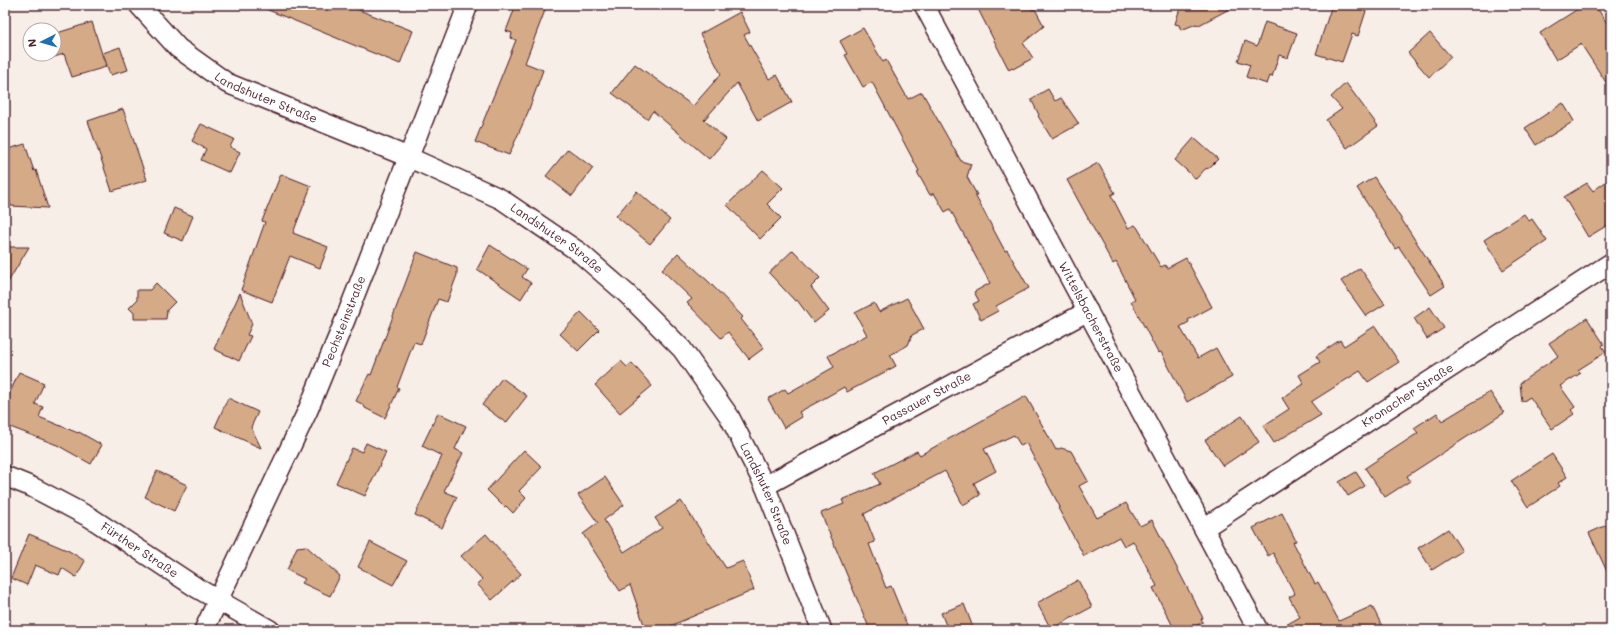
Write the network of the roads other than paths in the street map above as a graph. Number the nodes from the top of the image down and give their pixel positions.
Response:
1 (139, 5) edge
2 (468, 5) edge
3 (924, 5) edge
4 (408, 157) junction
5 (1611, 263) edge
6 (1088, 310) junction
7 (5, 476) edge
8 (765, 486) junction
9 (1204, 528) junction
10 (218, 601) junction
11 (204, 630) edge
12 (270, 630) edge
13 (822, 630) edge
14 (1258, 630) edge

1 - 4 street, Landshuter Straße
2 - 4 street, Pechsteinstraße
3 - 6 street, Wittelsbacherstraße
4 - 8 street, Landshuter Straße
4 - 10 street, Pechsteinstraße
5 - 9 street, Kronacher Straße
6 - 8 street, Passauer Straße
6 - 9 street, Wittelsbacherstraße
7 - 10 street, Fürther Straße
8 - 13 street, Landshuter Straße
9 - 14 street, Wittelsbacherstraße
10 - 11 street, Pechsteinstraße
10 - 12 street, Fürther Straße

